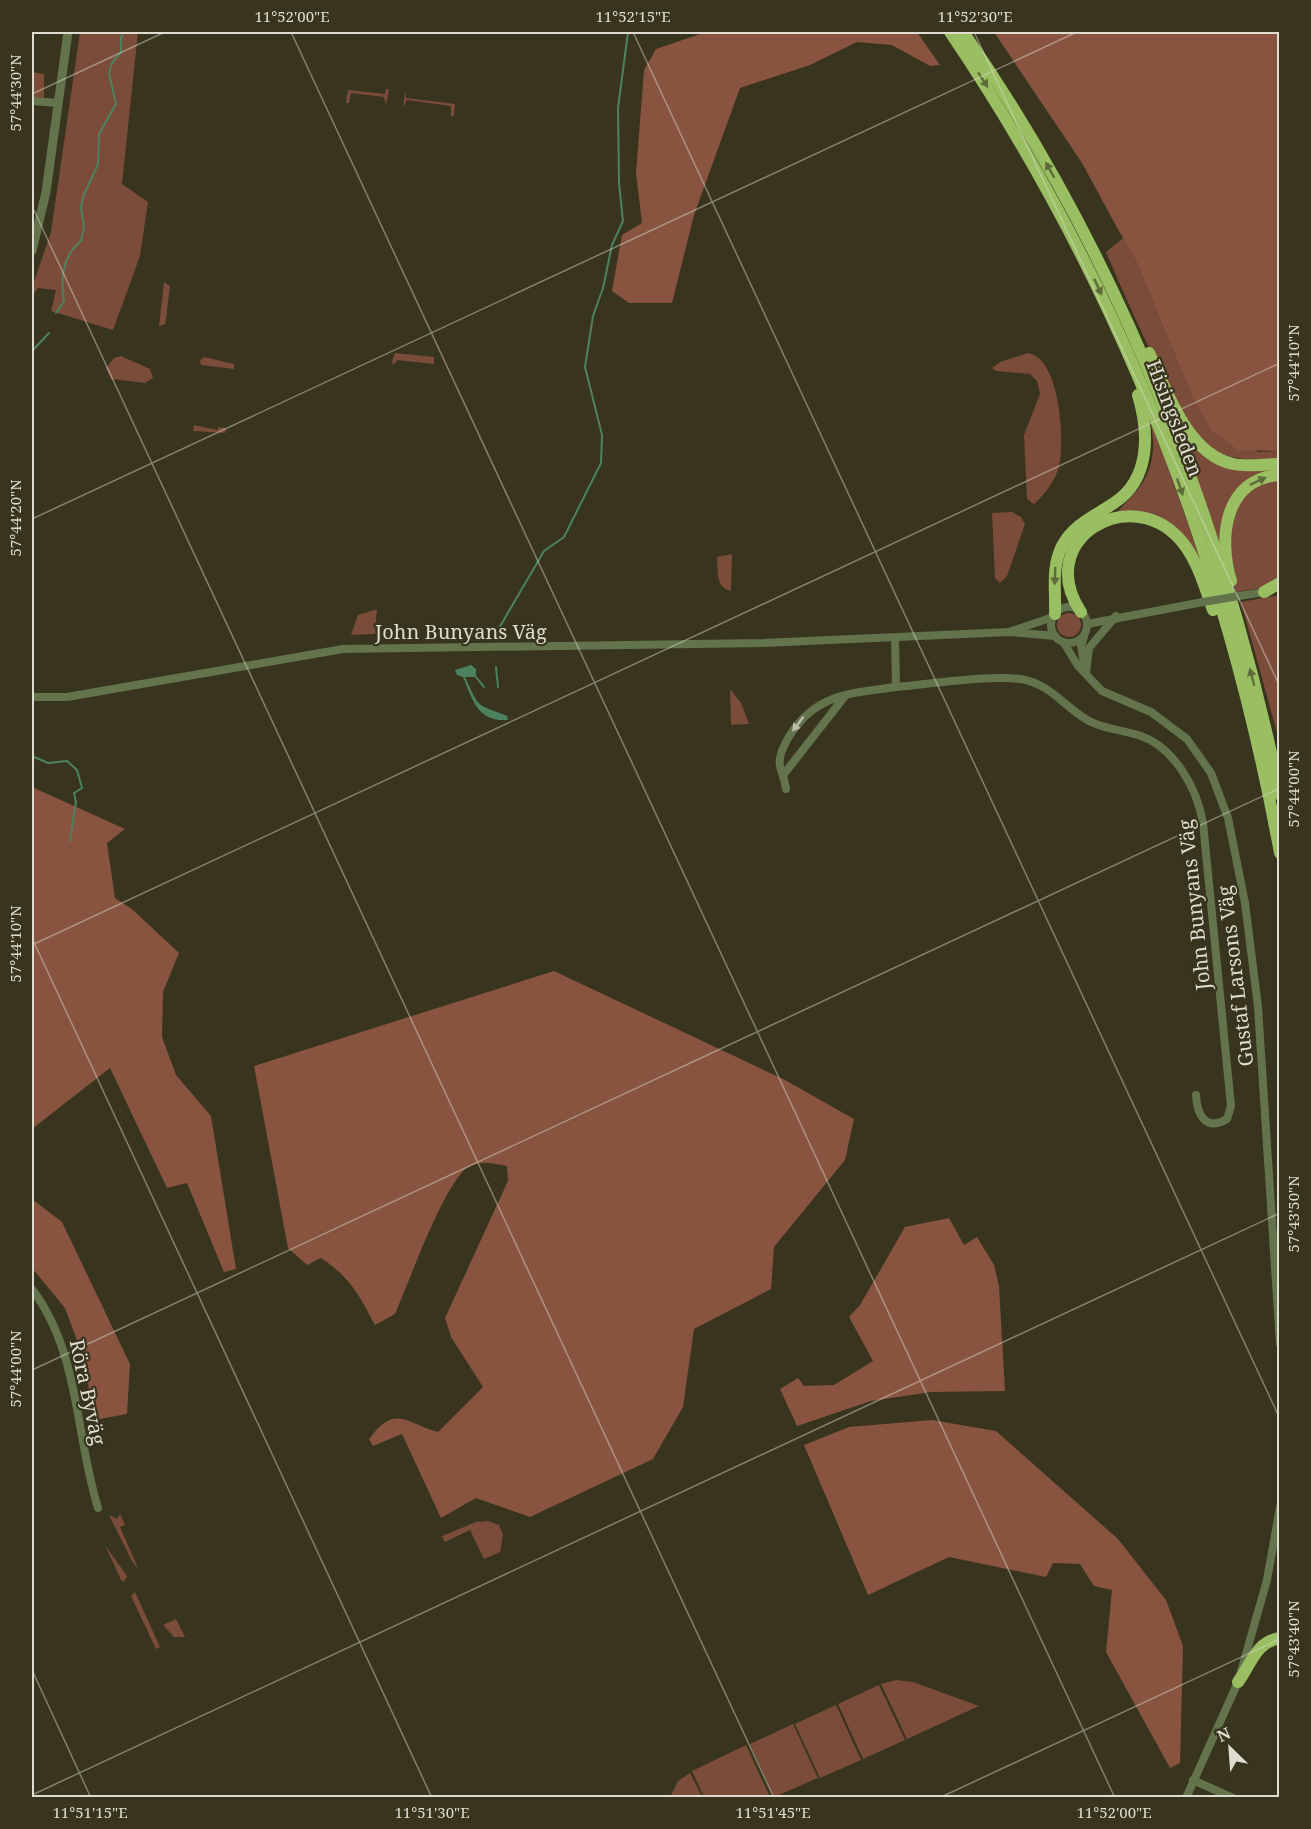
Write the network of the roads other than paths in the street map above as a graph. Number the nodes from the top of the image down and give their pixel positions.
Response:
1 (68, 32) edge
2 (950, 32) edge
3 (963, 32) edge
4 (32, 101) edge
5 (58, 103) junction
6 (32, 251) edge
7 (1105, 276) junction
8 (1127, 349) junction
9 (1280, 464) edge
10 (1280, 475) edge
11 (1280, 583) edge
12 (1280, 590) edge
13 (1264, 592) junction
14 (1081, 612) junction
15 (1054, 616) junction
16 (1116, 616) junction
17 (1087, 624) junction
18 (1239, 629) junction
19 (1009, 632) junction
20 (1084, 634) junction
21 (1055, 636) junction
22 (895, 638) junction
23 (1064, 642) junction
24 (1086, 673) junction
25 (896, 687) junction
26 (1243, 687) junction
27 (845, 696) junction
28 (32, 697) edge
29 (784, 774) junction
30 (786, 789) dead end
31 (1280, 795) edge
32 (1280, 853) edge
33 (1196, 1095) dead end
34 (32, 1289) edge
35 (1280, 1344) edge
36 (1280, 1507) edge
37 (99, 1508) dead end
38 (1280, 1638) edge
39 (1238, 1682) junction
40 (1193, 1780) junction
41 (1186, 1797) edge
42 (1233, 1797) edge

1 - 5 street
2 -> 8 highway, Hisingsleden
7 -> 3 highway, Hisingsleden
4 - 5 street
5 - 6 street
7 - 9 highway
7 - 18 highway, Hisingsleden
8 -> 15 highway
8 -> 26 highway, Hisingsleden
18 -> 10 highway
11 - 13 highway
12 - 13 highway
13 - 16 street, bridge
14 - 15 street
14 - 17 street
14 - 26 highway
15 - 19 street, John Bunyans Väg
15 - 21 street
16 - 17 street
16 - 24 street
17 - 20 street
31 -> 18 highway, Hisingsleden
19 - 21 street, John Bunyans Väg
19 - 22 street, John Bunyans Väg
20 - 23 street
20 - 24 street
21 - 23 street
22 - 25 street
22 - 28 street, John Bunyans Väg
23 - 24 street, Gustaf Larsons Väg
24 - 35 street, Gustaf Larsons Väg
25 - 27 street, John Bunyans Väg
25 - 33 street, John Bunyans Väg
26 - 32 highway, Hisingsleden
27 - 29 street
27 -> 29 street, John Bunyans Väg
29 - 30 street, John Bunyans Väg
34 - 37 street, Röra Byväg
36 - 39 street
38 - 39 highway
39 - 40 street
40 - 41 street
40 - 42 street

